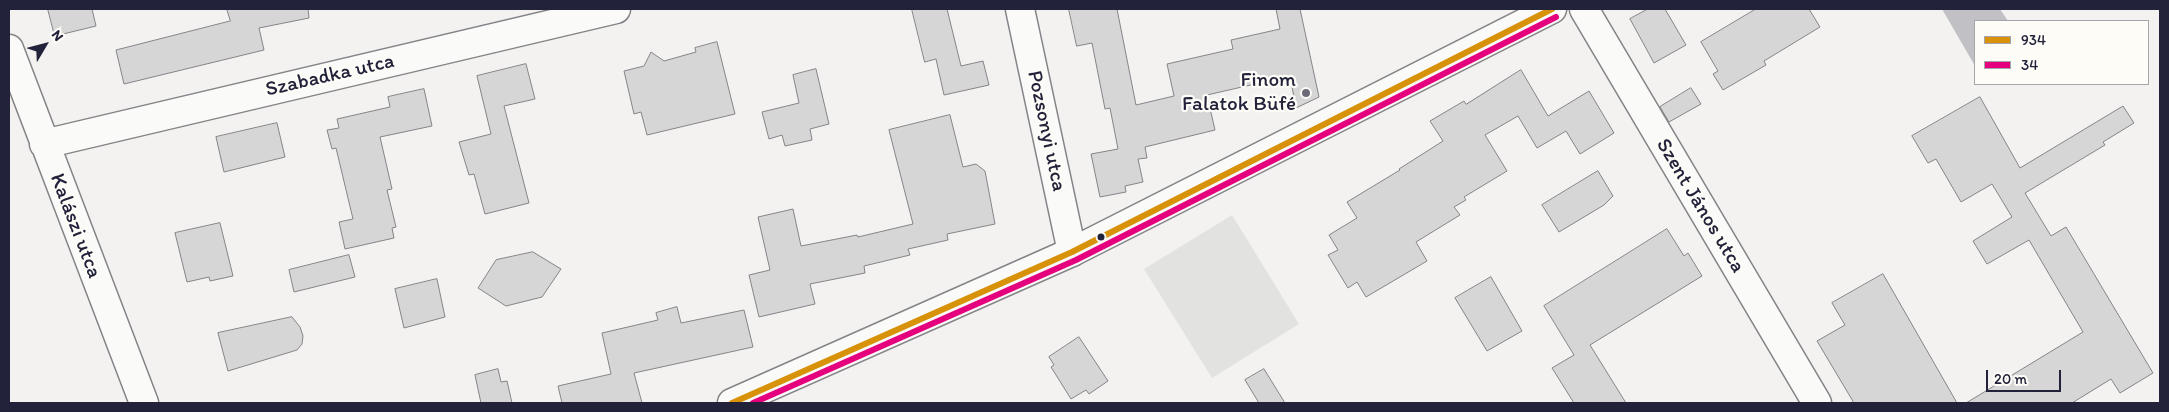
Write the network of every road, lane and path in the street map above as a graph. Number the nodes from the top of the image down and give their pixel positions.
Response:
1 (616, 9) edge
2 (1020, 9) edge
3 (1552, 9) edge
4 (1584, 9) edge
5 (9, 49) edge
6 (44, 144) junction
7 (1072, 252) junction
8 (144, 403) edge
9 (732, 403) edge
10 (1817, 403) edge

1 - 6 street, Szabadka utca
2 - 7 street, Pozsonyi utca
3 - 7 street
4 - 10 street, Szent János utca
5 - 6 street, Kalászi utca
6 - 8 street, Kalászi utca
7 - 9 street

